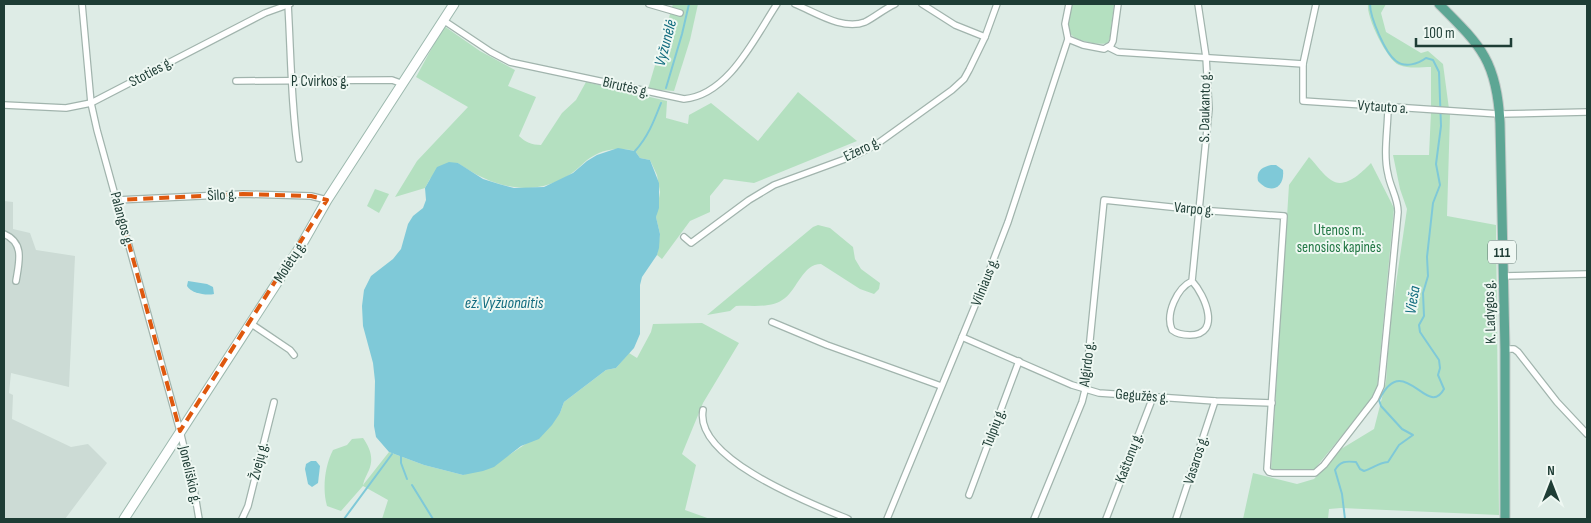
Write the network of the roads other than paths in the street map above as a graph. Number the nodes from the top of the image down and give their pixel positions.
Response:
1 (82, 4) edge
2 (289, 4) edge
3 (454, 4) edge
4 (649, 4) edge
5 (777, 4) edge
6 (795, 4) edge
7 (895, 4) edge
8 (922, 4) edge
9 (997, 4) edge
10 (1069, 4) edge
11 (1118, 4) edge
12 (1198, 4) edge
13 (1316, 4) edge
14 (1439, 4) edge
15 (680, 13) dead end
16 (443, 20) junction
17 (985, 37) junction
18 (1068, 39) junction
19 (1108, 47) junction
20 (1206, 57) junction
21 (1303, 64) junction
22 (236, 81) dead end
23 (293, 81) junction
24 (402, 84) junction
25 (91, 103) junction
26 (4, 105) edge
27 (1388, 107) junction
28 (1587, 112) edge
29 (1499, 114) junction
30 (299, 158) dead end
31 (116, 200) junction
32 (327, 200) junction
33 (1104, 200) joint
34 (1198, 210) junction
35 (4, 234) edge
36 (684, 237) dead end
37 (1587, 274) edge
38 (1502, 276) junction
39 (16, 281) dead end
40 (1192, 281) junction
41 (772, 322) dead end
42 (250, 323) junction
43 (962, 337) junction
44 (1505, 348) junction
45 (294, 355) dead end
46 (1019, 362) junction
47 (941, 386) junction
48 (1085, 390) junction
49 (1153, 397) junction
50 (1215, 401) junction
51 (274, 402) dead end
52 (1272, 403) junction
53 (703, 410) dead end
54 (180, 432) junction
55 (1587, 434) edge
56 (969, 495) dead end
57 (124, 519) edge
58 (199, 519) edge
59 (242, 519) edge
60 (848, 519) edge
61 (887, 519) edge
62 (1034, 519) edge
63 (1106, 519) edge
64 (1176, 519) edge
65 (1505, 519) edge

1 - 25 street, Palangos g.
2 - 23 street
2 - 25 street, Stoties g.
3 - 16 street, Molėtų g.
4 - 15 street
5 - 16 street, Birutės g.
6 - 7 street
8 - 17 street
9 - 17 street, Ežero g.
10 - 18 street
11 - 19 street
12 - 20 street, S. Daukanto g.
13 - 21 street
14 - 29 main road, K. Ladygos g. / 111
16 - 24 street, Molėtų g.
17 - 36 street, Ežero g.
18 - 19 street
18 - 43 street, Vilniaus g.
19 - 20 street
20 - 21 street
20 - 34 street, S. Daukanto g.
21 - 27 street, Vytauto a.
22 - 23 street, P. Cvirkos g.
23 - 24 street, P. Cvirkos g.
23 - 30 street
24 - 32 street, Molėtų g.
25 - 26 street, Stoties g.
25 - 31 street, Palangos g.
27 - 29 street, Vytauto a.
27 - 52 street
28 - 29 street, Vytauto a.
29 - 38 main road, K. Ladygos g. / 111
31 - 32 street, Šilo g.
31 - 54 street, Palangos g.
32 - 42 street, Molėtų g.
33 - 34 street, Varpo g.
33 - 48 street, Algirdo g.
34 - 40 street, S. Daukanto g.
34 - 52 street, Varpo g.
35 - 39 street
37 - 38 street
38 - 44 main road, K. Ladygos g. / 111
40 - 40 street
41 - 47 street
42 - 45 street
42 - 54 street, Molėtų g.
43 - 46 street, Gegužės g.
43 - 47 street, Vilniaus g.
44 - 55 street
44 - 65 main road, K. Ladygos g. / 111
46 - 48 street, Gegužės g.
46 - 56 street, Tulpių g.
47 - 61 street, Vilniaus g.
48 - 49 street, Gegužės g.
48 - 62 street, Algirdo g.
49 - 50 street, Gegužės g.
49 - 63 street, Kaštonų g.
50 - 52 street, Gegužės g.
50 - 64 street, Vasaros g.
51 - 59 street, Žvejų g.
53 - 60 street
54 - 57 street, Molėtų g.
54 - 58 street, Joneliškio g.

